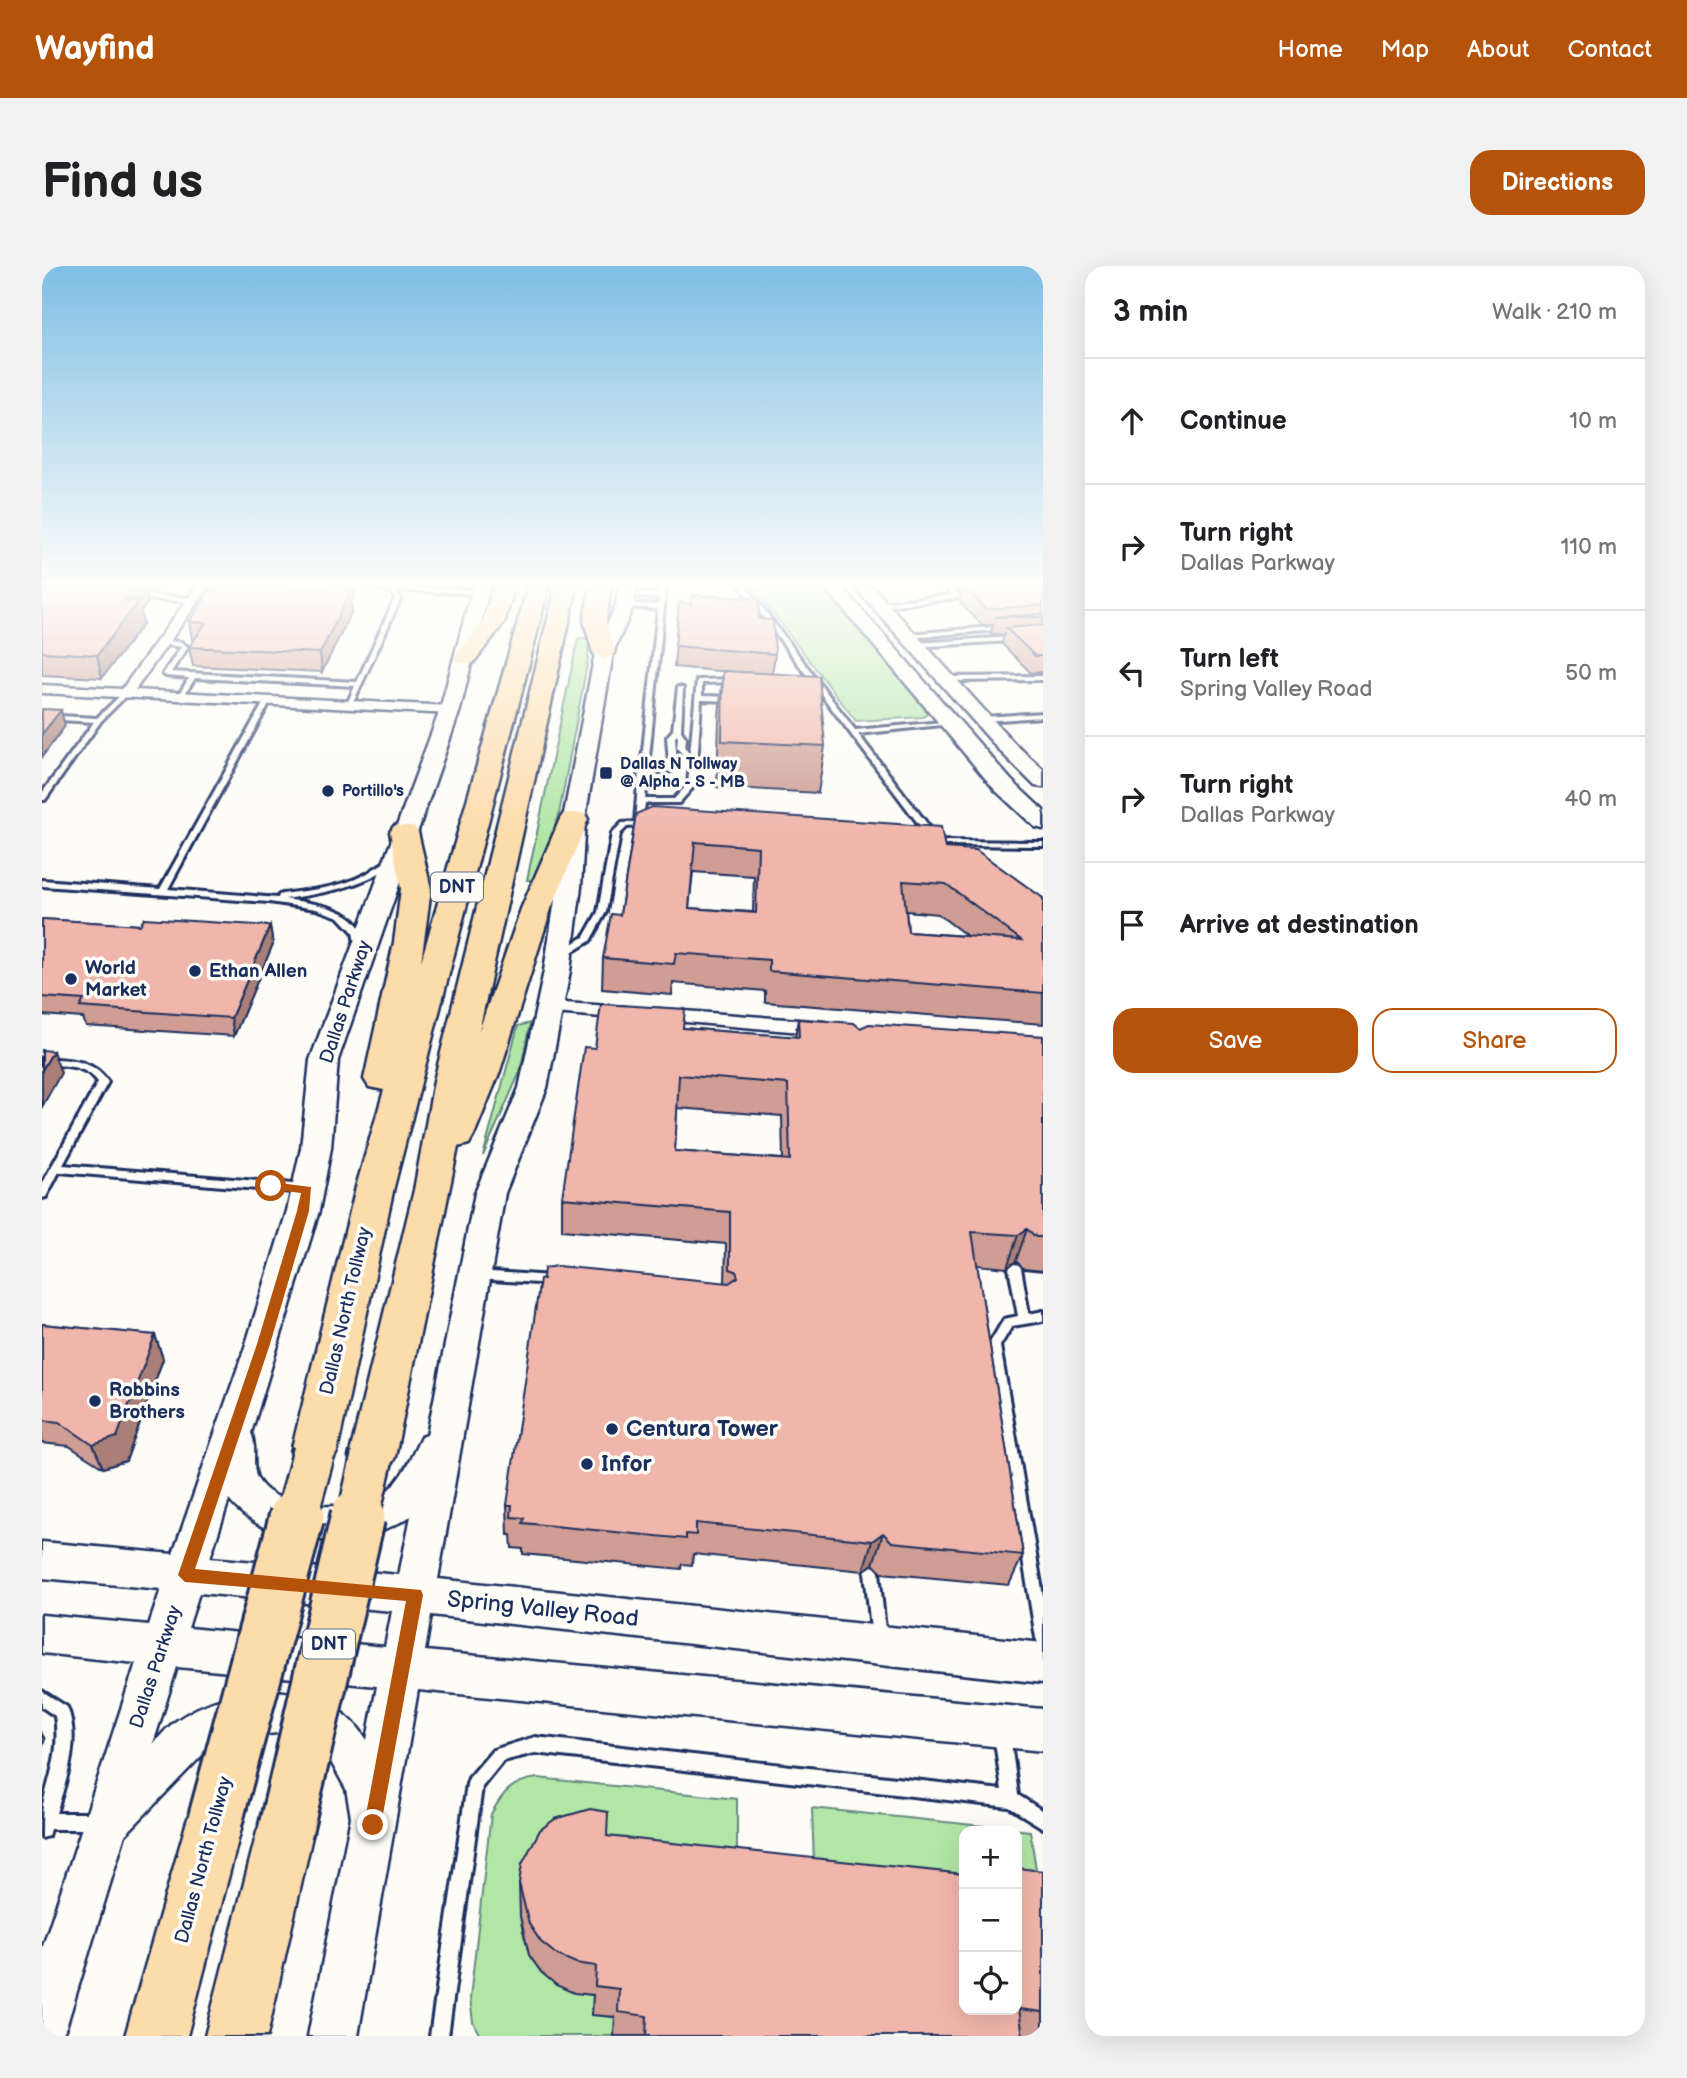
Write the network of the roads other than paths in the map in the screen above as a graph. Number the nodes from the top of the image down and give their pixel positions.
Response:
1 (144, 669) edge
2 (170, 669) edge
3 (367, 669) edge
4 (462, 669) edge
5 (517, 669) edge
6 (548, 669) edge
7 (601, 669) edge
8 (654, 669) edge
9 (805, 669) edge
10 (904, 669) edge
11 (936, 669) edge
12 (193, 676) junction
13 (1043, 678) edge
14 (946, 679) junction
15 (748, 680) edge
16 (802, 683) edge
17 (816, 683) junction
18 (360, 684) junction
19 (680, 688) dead end
20 (42, 690) edge
21 (126, 693) junction
22 (181, 696) junction
23 (698, 698) junction
24 (268, 700) junction
25 (751, 700) edge
26 (818, 703) edge
27 (831, 703) junction
28 (350, 704) junction
29 (450, 710) junction
30 (1043, 715) edge
31 (42, 717) edge
32 (983, 719) junction
33 (99, 720) junction
34 (951, 723) junction
35 (677, 731) junction
36 (852, 732) junction
37 (694, 763) junction
38 (643, 771) junction
39 (1043, 781) edge
40 (42, 797) edge
41 (640, 801) junction
42 (574, 819) junction
43 (1043, 822) edge
44 (639, 824) junction
45 (652, 825) edge
46 (925, 842) edge
47 (938, 843) junction
48 (1043, 844) edge
49 (400, 845) junction
50 (949, 850) edge
51 (42, 883) edge
52 (162, 892) junction
53 (269, 899) junction
54 (559, 956) junction
55 (361, 957) junction
56 (549, 1008) junction
57 (840, 1029) edge
58 (42, 1061) edge
59 (57, 1168) junction
60 (375, 1187) junction
61 (307, 1189) junction
62 (433, 1190) junction
63 (42, 1194) edge
64 (1015, 1268) dead end
65 (475, 1275) junction
66 (572, 1282) edge
67 (1043, 1316) edge
68 (1024, 1319) junction
69 (243, 1402) junction
70 (448, 1420) junction
71 (42, 1560) edge
72 (872, 1572) edge
73 (185, 1575) junction
74 (1038, 1579) edge
75 (415, 1595) junction
76 (42, 1634) edge
77 (1043, 1638) edge
78 (879, 1645) junction
79 (162, 1647) junction
80 (1043, 1663) edge
81 (402, 1667) junction
82 (42, 1698) edge
83 (1001, 1725) junction
84 (1043, 1730) edge
85 (1011, 1799) junction
86 (1043, 1820) edge
87 (43, 1821) edge
88 (107, 1821) junction
89 (373, 1825) junction
90 (42, 2024) edge
91 (156, 2036) edge
92 (236, 2036) edge
93 (333, 2036) edge
94 (439, 2036) edge

1 - 21 street
2 - 12 lane
3 - 18 lane
4 - 29 main road, Dallas Parkway
5 - 60 highway, Dallas North Tollway / DNT
6 - 62 highway, DNT
7 - 42 main road
8 - 38 lane
9 - 17 lane
10 - 34 main road
11 - 14 main road
12 - 18 lane
12 - 22 lane
13 - 14 lane
14 - 32 main road
15 - 23 lane
16 - 17 lane
17 - 27 lane
18 - 28 lane
19 - 35 lane
20 - 21 street
21 - 22 street
21 - 33 lane
22 - 24 street
23 - 25 lane
23 - 37 lane
24 - 28 street
24 - 52 lane
26 - 27 lane
27 - 36 lane
28 - 29 street
29 - 49 main road, Dallas Parkway
30 - 32 lane
31 - 33 lane
32 - 34 main road
32 - 39 main road
33 - 40 lane
34 - 36 lane
34 - 43 main road
35 - 37 lane
35 - 38 lane
36 - 47 lane
37 - 41 lane
38 - 41 lane
41 - 44 lane
42 - 54 main road
42 - 62 highway
44 - 45 lane
44 - 54 lane
46 - 47 lane
47 - 48 lane
47 - 50 lane
49 - 53 lane
49 - 55 main road, Dallas Parkway
49 - 60 highway
51 - 52 lane
52 - 53 lane
53 - 55 lane
54 - 56 main road
55 - 61 main road, Dallas Parkway
56 - 57 street
56 - 65 main road
58 - 59 lane
59 - 61 lane
59 - 63 lane
60 - 91 highway, Dallas North Tollway / DNT, bridge
61 - 69 main road, Dallas Parkway
62 - 92 highway, DNT, bridge
64 - 68 lane
65 - 66 lane
65 - 70 main road
67 - 68 lane
68 - 74 lane
69 - 70 main road
69 - 73 main road, Dallas Parkway
70 - 75 main road
71 - 73 main road, Spring Valley Road
72 - 78 lane
73 - 75 main road, Spring Valley Road
73 - 79 main road, Dallas Parkway
74 - 77 lane
75 - 78 main road, Spring Valley Road
75 - 81 main road
76 - 79 main road
78 - 80 main road, Spring Valley Road
79 - 81 main road
79 - 88 main road, Dallas Parkway
81 - 83 main road
81 - 89 main road
82 - 87 lane
83 - 84 main road
83 - 85 lane
85 - 86 lane
85 - 94 lane
87 - 88 lane
88 - 89 main road
88 - 90 main road, Dallas Parkway
89 - 93 main road

